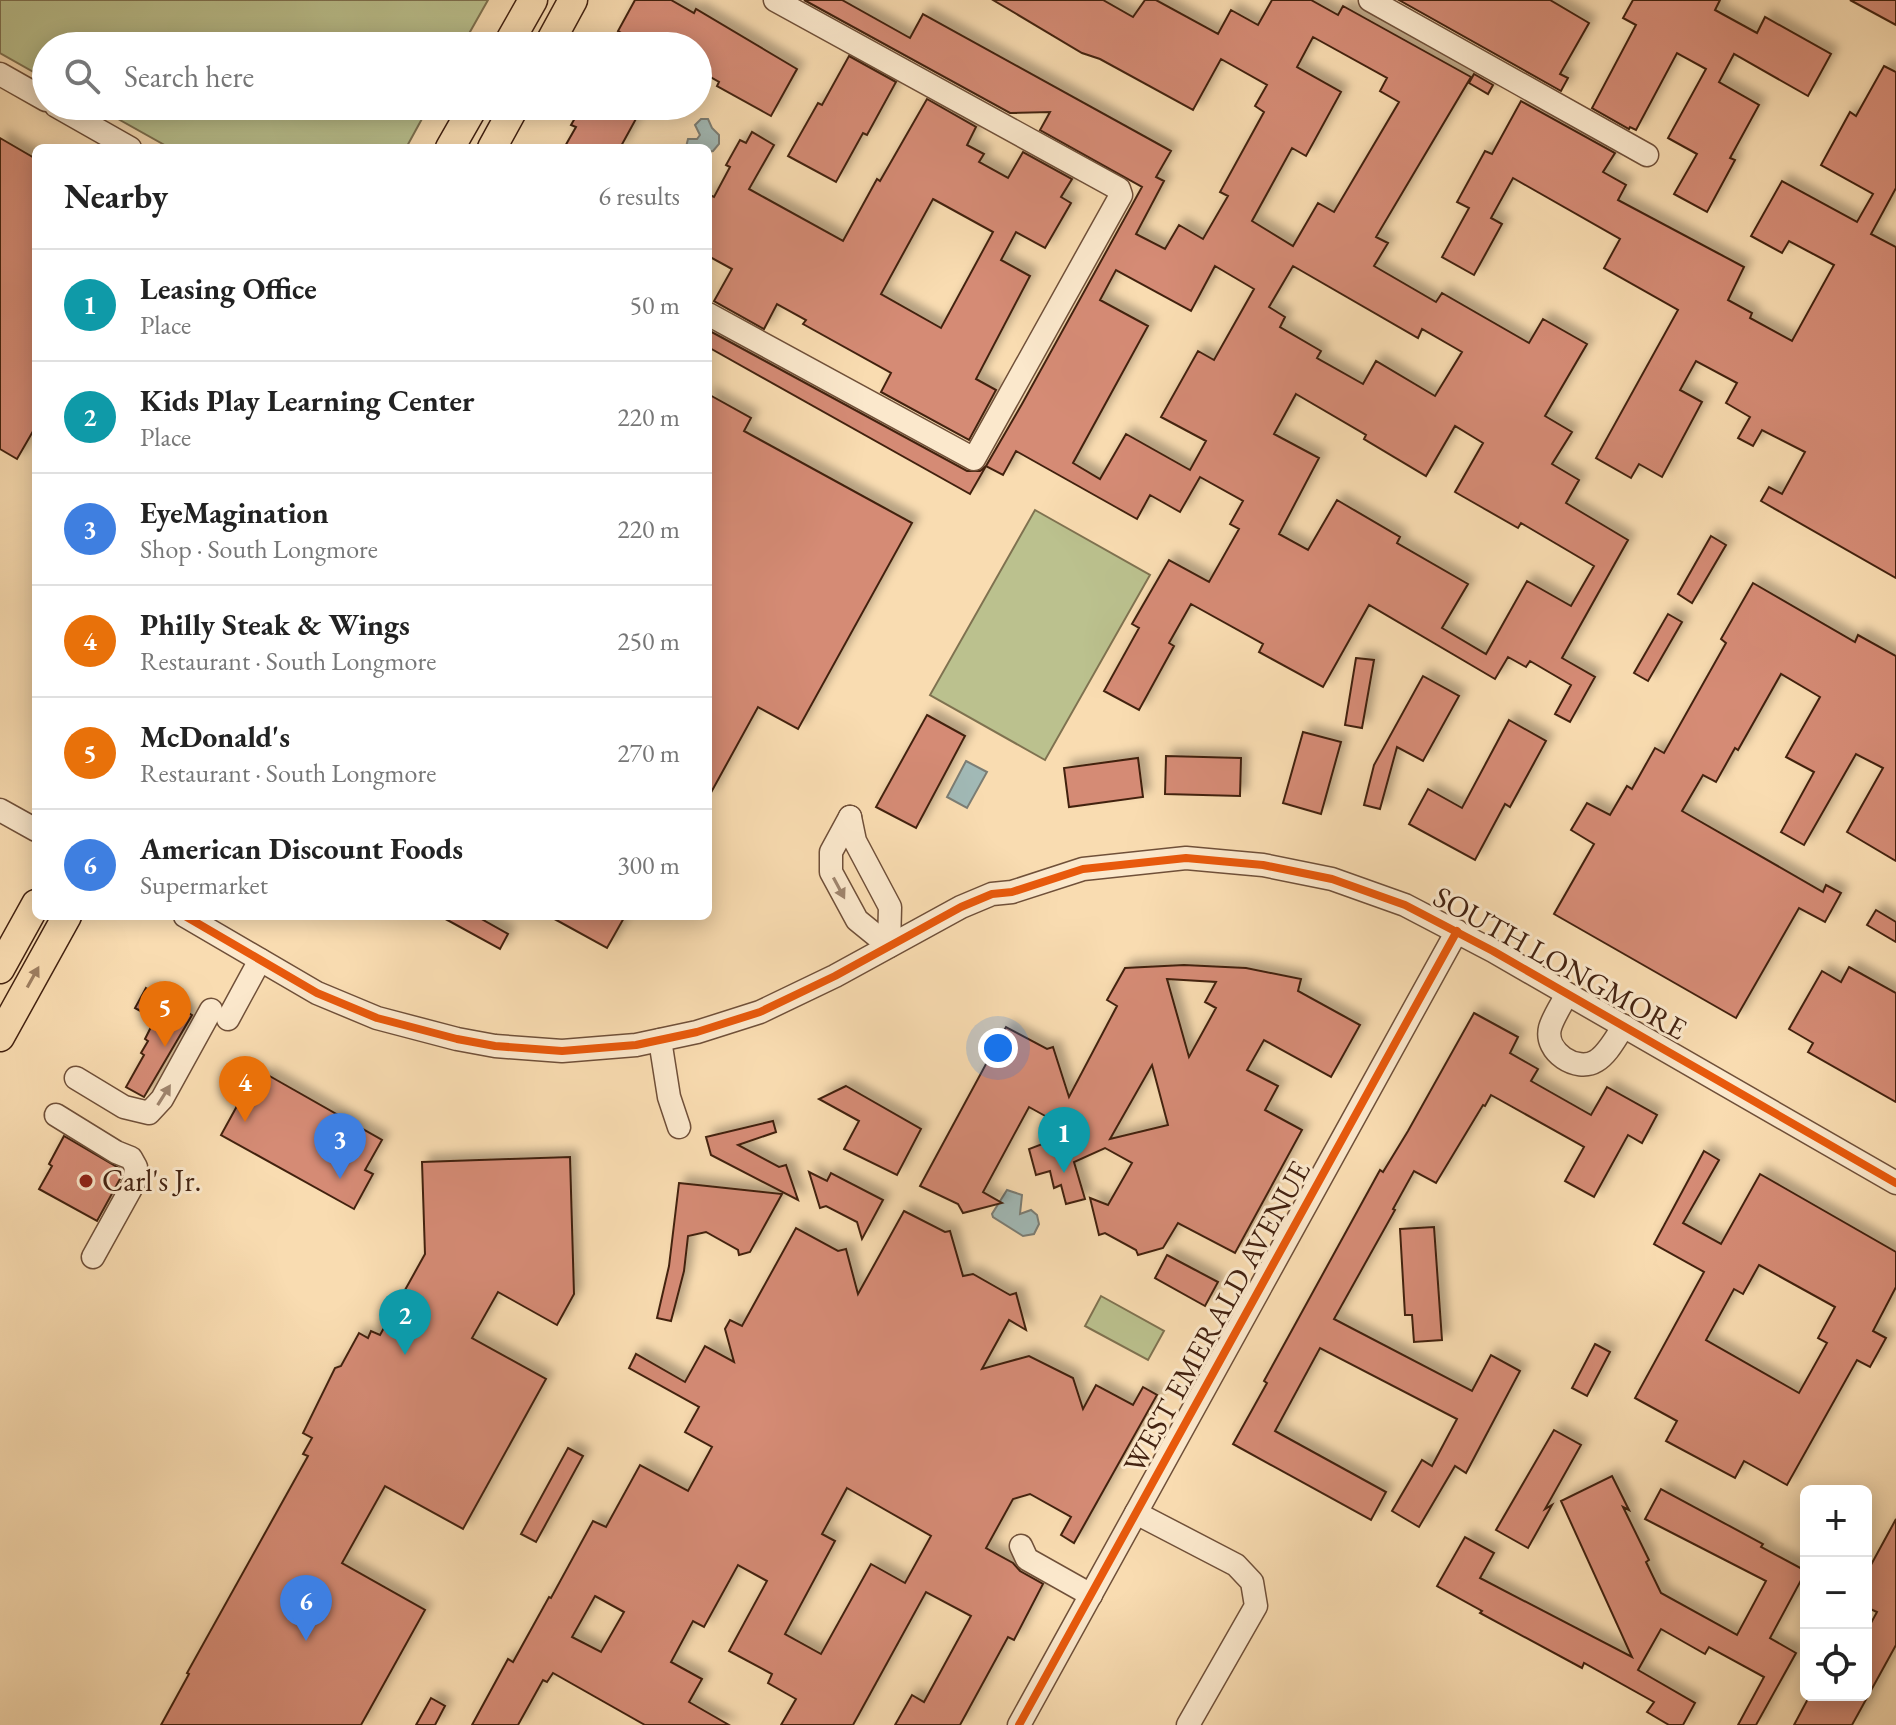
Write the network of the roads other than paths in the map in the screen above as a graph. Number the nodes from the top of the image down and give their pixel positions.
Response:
1 (533, 0) edge
2 (573, 0) edge
3 (775, 0) edge
4 (1370, 0) edge
5 (515, 32) edge
6 (556, 32) edge
7 (0, 74) edge
8 (32, 92) edge
9 (81, 120) edge
10 (466, 120) edge
11 (507, 120) edge
12 (123, 144) edge
13 (452, 144) edge
14 (494, 144) edge
15 (1647, 155) dead end
16 (712, 316) edge
17 (0, 810) edge
18 (32, 828) edge
19 (32, 911) edge
20 (65, 920) edge
21 (192, 920) edge
22 (1457, 931) junction
23 (889, 946) junction
24 (260, 960) junction
25 (0, 969) edge
26 (1567, 994) junction
27 (1624, 1026) junction
28 (0, 1037) edge
29 (660, 1040) junction
30 (76, 1078) dead end
31 (56, 1115) dead end
32 (679, 1127) dead end
33 (1896, 1183) edge
34 (93, 1257) dead end
35 (1136, 1513) junction
36 (1021, 1546) dead end
37 (1091, 1595) junction
38 (1019, 1725) edge
39 (1188, 1725) edge

1 - 5 main road
2 - 6 main road
3 - 16 street
4 - 15 street
7 - 8 street
9 - 12 street
10 - 13 main road
11 - 14 main road
17 - 18 street
19 - 25 main road
28 -> 20 main road
21 - 24 street, SOUTH LONGMORE
22 - 23 street, SOUTH LONGMORE
22 - 26 street, SOUTH LONGMORE
22 - 35 street, WEST EMERALD AVENUE
23 -> 23 street
23 - 29 street, SOUTH LONGMORE
24 - 29 street, SOUTH LONGMORE
30 -> 24 street
26 - 27 street, SOUTH LONGMORE
26 - 27 street
27 - 33 street, SOUTH LONGMORE
29 - 32 street
31 - 34 street
35 - 37 street, WEST EMERALD AVENUE
35 - 39 street
36 - 37 street
37 - 38 street, WEST EMERALD AVENUE

